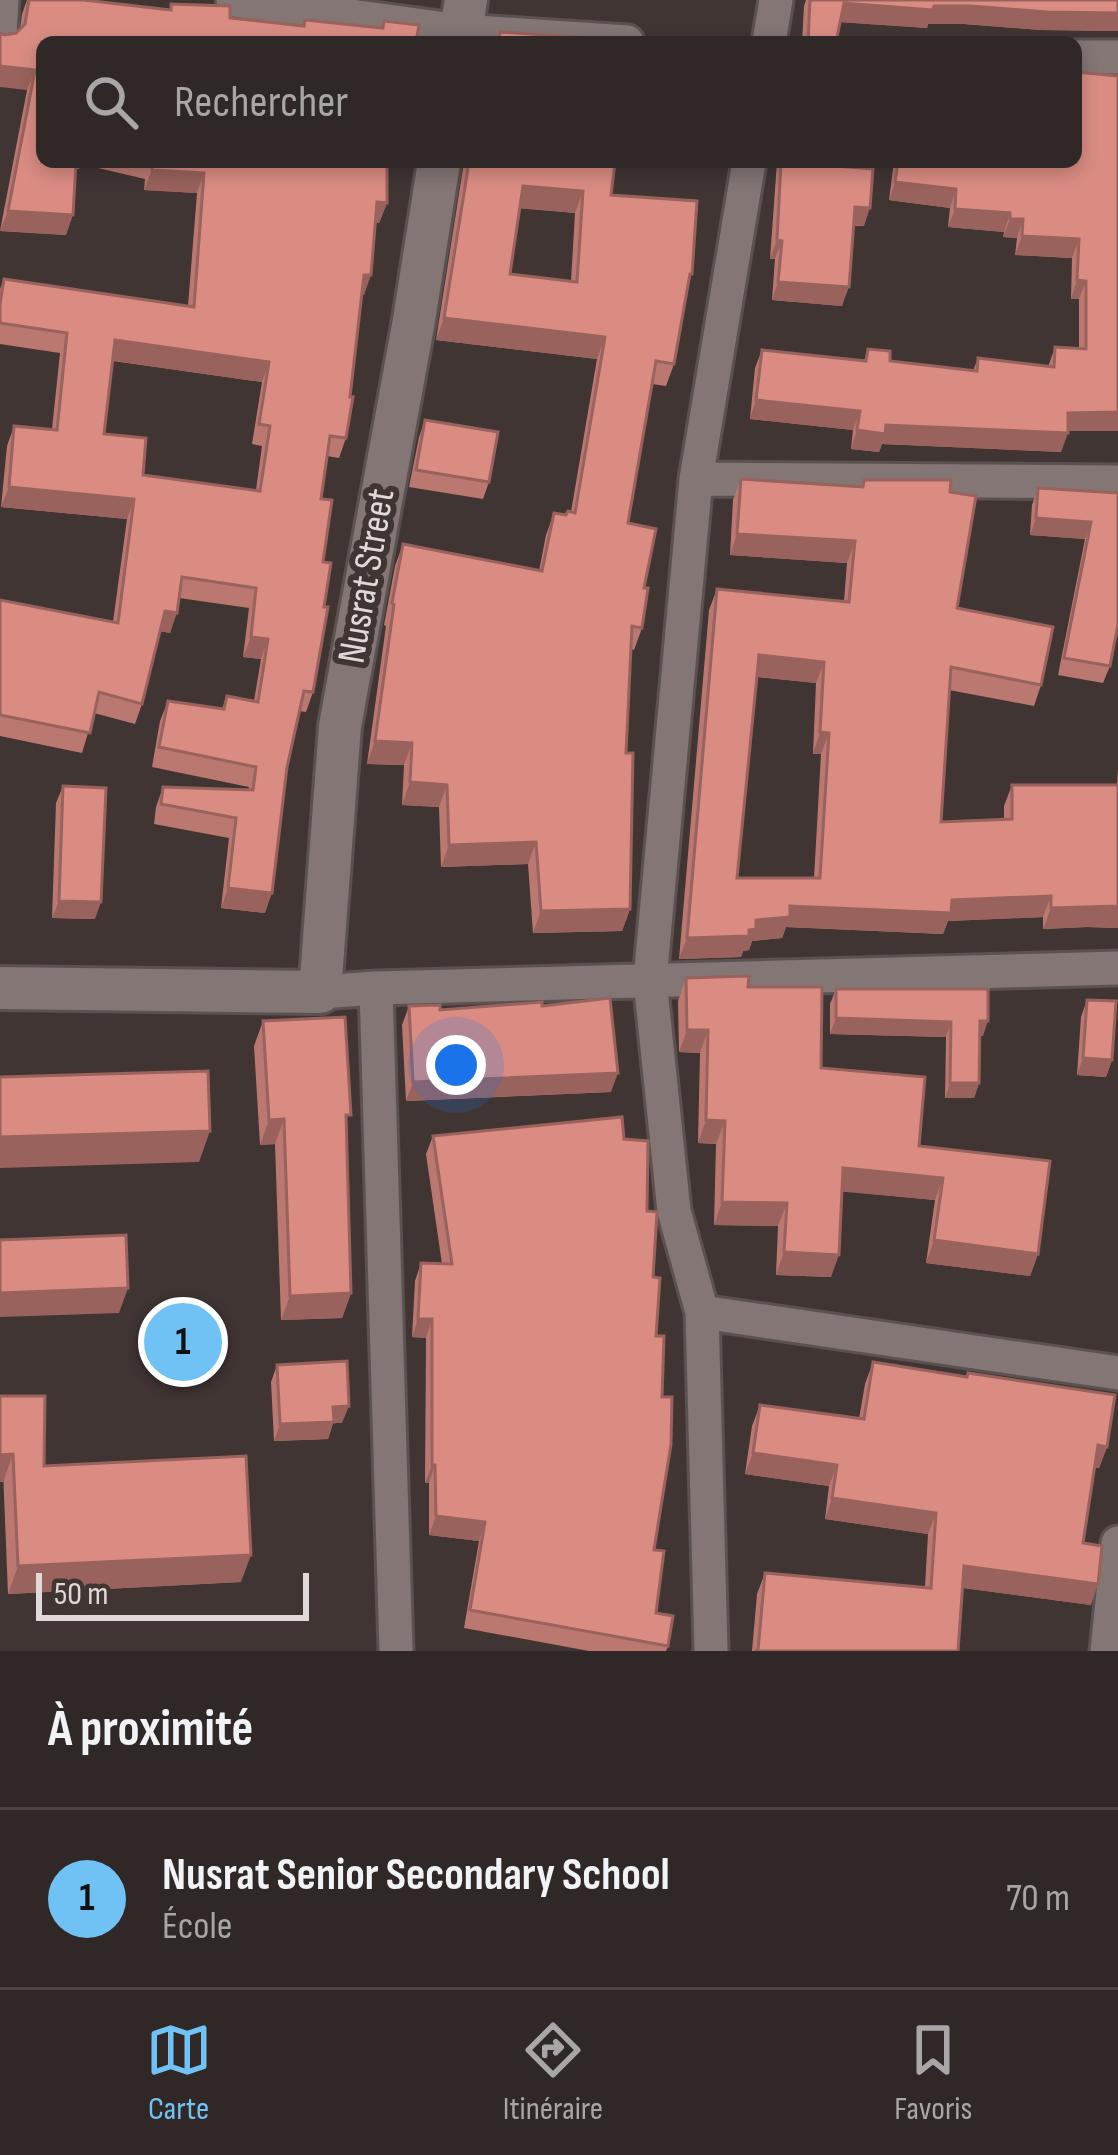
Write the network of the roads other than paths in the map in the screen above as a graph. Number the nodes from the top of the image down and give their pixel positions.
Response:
1 (2, 0) edge
2 (233, 0) edge
3 (776, 0) edge
4 (462, 24) edge
5 (0, 34) edge
6 (572, 36) edge
7 (770, 36) edge
8 (1082, 56) edge
9 (1118, 57) edge
10 (439, 168) edge
11 (748, 168) edge
12 (696, 479) junction
13 (1118, 482) edge
14 (1118, 968) edge
15 (650, 980) junction
16 (0, 988) edge
17 (376, 988) junction
18 (320, 992) junction
19 (702, 1312) junction
20 (1118, 1373) edge
21 (1118, 1543) edge
22 (396, 1651) edge
23 (711, 1651) edge
24 (1107, 1651) edge

1 - 5 street
2 - 4 street
3 - 7 street
4 - 6 street
8 - 9 street
10 - 18 street, Nusrat Street
11 - 12 street
12 - 13 street
12 - 15 street
14 - 15 street
15 - 17 street
15 - 19 street
16 - 18 street
17 - 18 street
17 - 22 street
19 - 20 street
19 - 23 street
21 - 24 street

